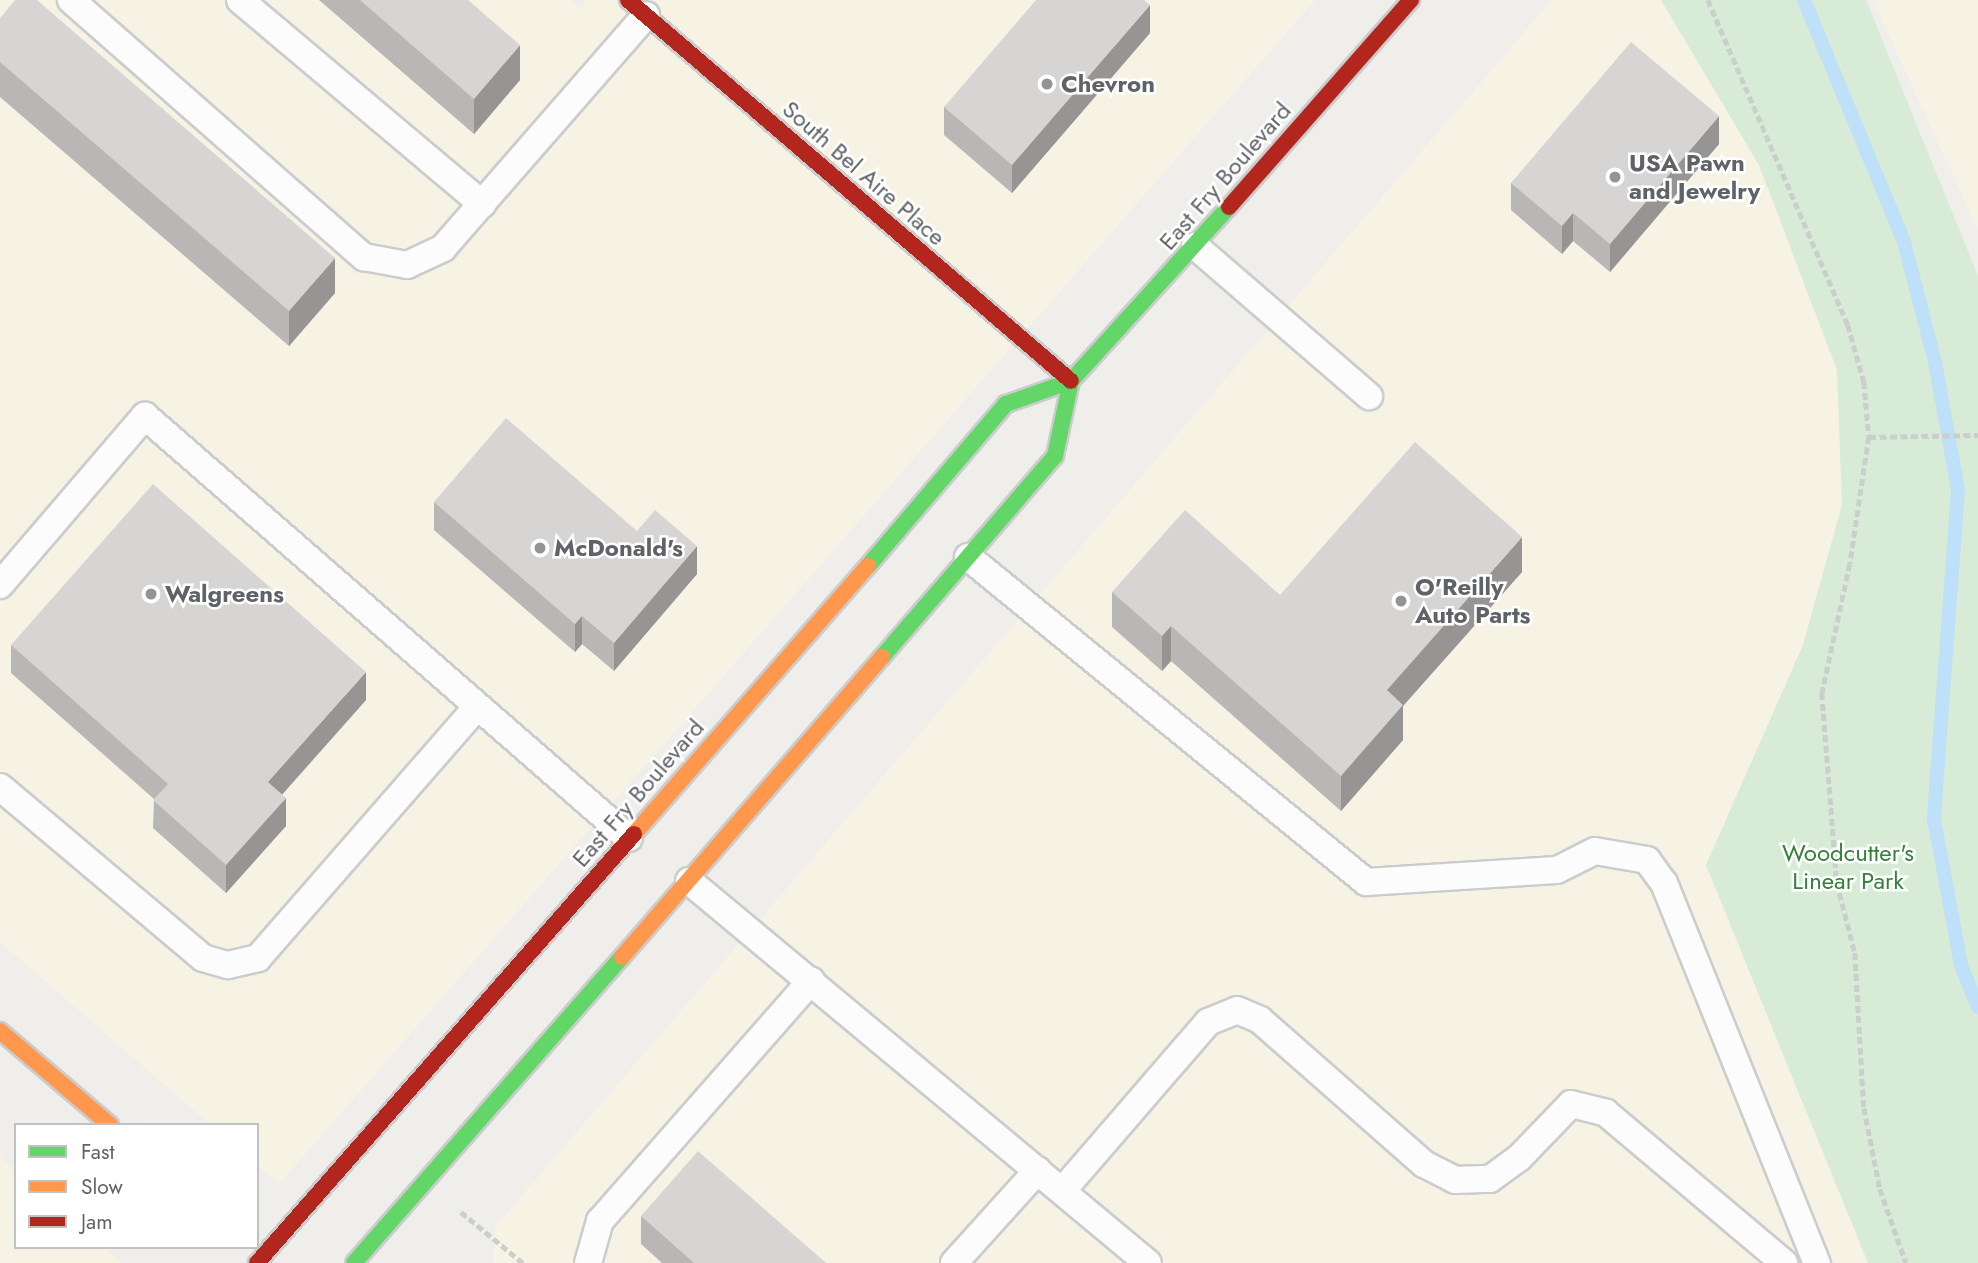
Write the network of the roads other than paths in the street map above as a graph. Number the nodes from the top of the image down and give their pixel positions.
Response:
1 (71, 0) edge
2 (240, 0) edge
3 (1411, 0) edge
4 (637, 8) edge
5 (482, 204) junction
6 (1195, 246) junction
7 (1071, 381) junction
8 (1368, 397) dead end
9 (968, 557) junction
10 (0, 585) edge
11 (477, 707) junction
12 (0, 787) edge
13 (629, 838) junction
14 (690, 881) junction
15 (811, 981) junction
16 (0, 1031) edge
17 (108, 1123) edge
18 (1038, 1170) junction
19 (1063, 1191) junction
20 (262, 1257) edge
21 (354, 1263) edge
22 (588, 1263) edge
23 (954, 1263) edge
24 (1148, 1263) edge
25 (1784, 1263) edge
26 (1817, 1263) edge

1 - 5 lane
2 - 5 lane
3 - 6 main road, East Fry Boulevard
4 - 5 lane
4 - 7 main road, South Bel Aire Place
6 - 7 main road, East Fry Boulevard
6 - 8 lane
7 - 9 main road
7 - 13 main road, East Fry Boulevard
9 - 14 main road
9 - 26 lane
10 - 11 lane
11 - 12 lane
11 - 13 lane
13 - 20 main road, East Fry Boulevard
14 - 15 lane
14 - 21 main road
15 - 18 lane
15 - 22 lane
16 - 17 main road
18 - 19 lane
18 - 23 lane
19 - 24 lane
19 - 25 lane

